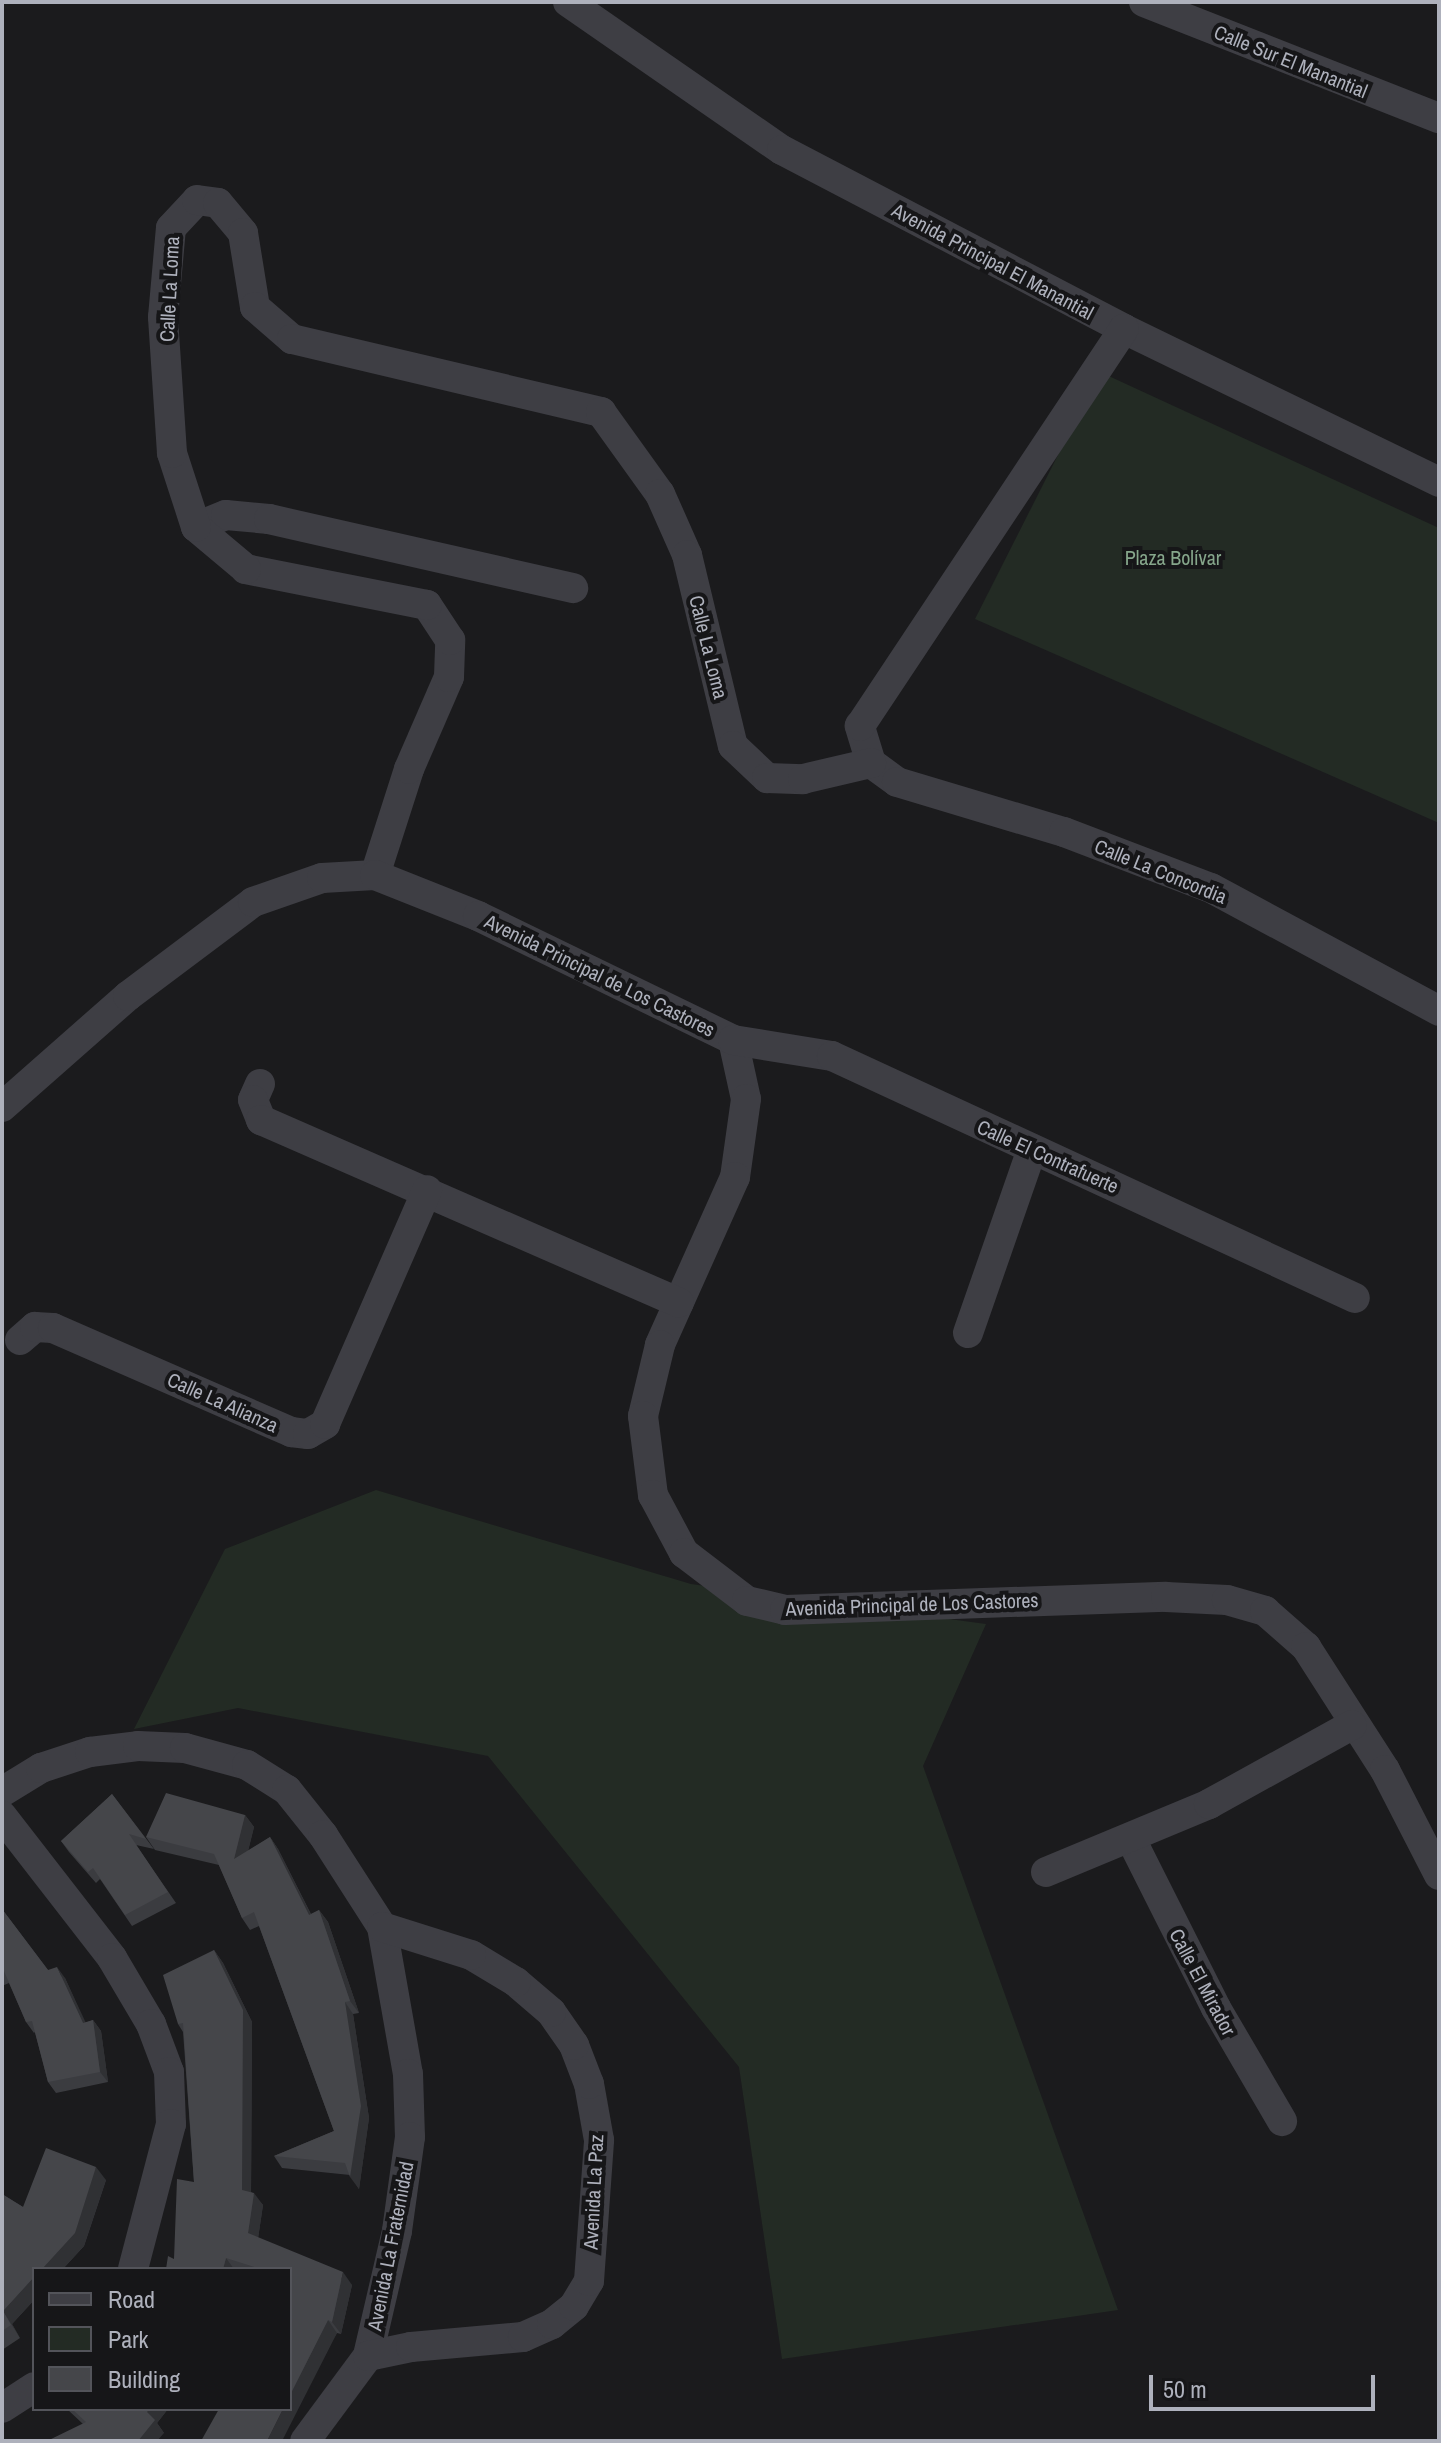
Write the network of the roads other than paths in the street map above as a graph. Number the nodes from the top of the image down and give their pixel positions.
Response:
1 (568, 2) edge
2 (1144, 2) edge
3 (1439, 118) edge
4 (1124, 329) junction
5 (1439, 482) edge
6 (196, 527) junction
7 (573, 588) dead end
8 (871, 763) junction
9 (375, 875) junction
10 (1439, 1011) edge
11 (733, 1040) junction
12 (260, 1084) dead end
13 (2, 1107) edge
14 (1032, 1149) junction
15 (427, 1190) junction
16 (1355, 1298) dead end
17 (679, 1303) junction
18 (968, 1333) dead end
19 (20, 1340) dead end
20 (1352, 1725) junction
21 (2, 1792) edge
22 (2, 1816) edge
23 (1131, 1839) junction
24 (1046, 1872) dead end
25 (1439, 1875) edge
26 (382, 1927) junction
27 (1282, 2121) dead end
28 (134, 2267) edge
29 (368, 2356) junction
30 (32, 2388) edge
31 (2, 2408) edge
32 (305, 2441) edge

1 - 4 street, Avenida Principal El Manantial
2 - 3 street, Calle Sur El Manantial
4 - 5 street, Avenida Principal El Manantial
4 - 8 street
6 - 7 street
6 - 8 street, Calle La Loma
6 - 9 street
8 - 10 street, Calle La Concordia
9 - 11 street, Avenida Principal de Los Castores
9 - 13 street, Avenida Principal de Los Castores
11 - 14 street, Calle El Contrafuerte
11 - 17 street, Avenida Principal de Los Castores
12 - 15 street
14 - 16 street, Calle El Contrafuerte
14 - 18 street
15 - 17 street
15 - 19 street, Calle La Alianza
17 - 20 street, Avenida Principal de Los Castores
20 - 23 street
20 - 25 street, Avenida Principal de Los Castores
21 - 26 street, Avenida La Fraternidad
22 - 28 street
23 - 24 street
23 - 27 street, Calle El Mirador
26 - 29 street, Avenida La Fraternidad
26 - 29 street, Avenida La Paz
29 - 32 street, Avenida La Fraternidad
30 - 31 street

